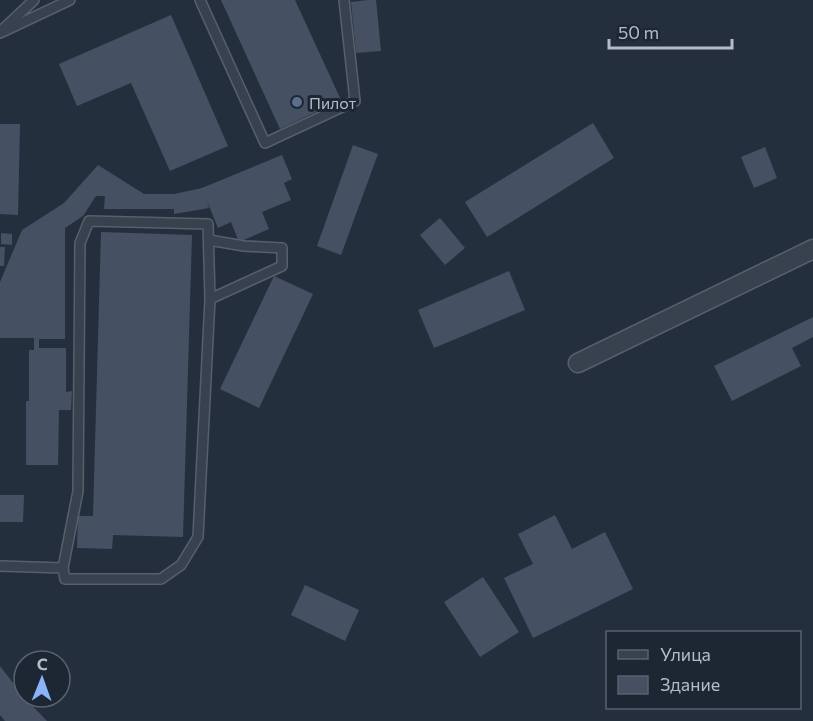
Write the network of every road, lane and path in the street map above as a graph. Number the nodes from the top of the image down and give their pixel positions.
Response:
1 (34, 0) edge
2 (70, 0) edge
3 (200, 0) edge
4 (344, 0) edge
5 (0, 32) edge
6 (209, 240) junction
7 (813, 249) edge
8 (210, 299) junction
9 (579, 363) dead end
10 (0, 566) edge
11 (63, 568) junction

1 - 5 lane
2 - 5 lane
3 - 4 lane
6 - 8 lane
6 - 8 lane
6 - 11 lane
7 - 9 street
8 - 11 lane
10 - 11 lane

